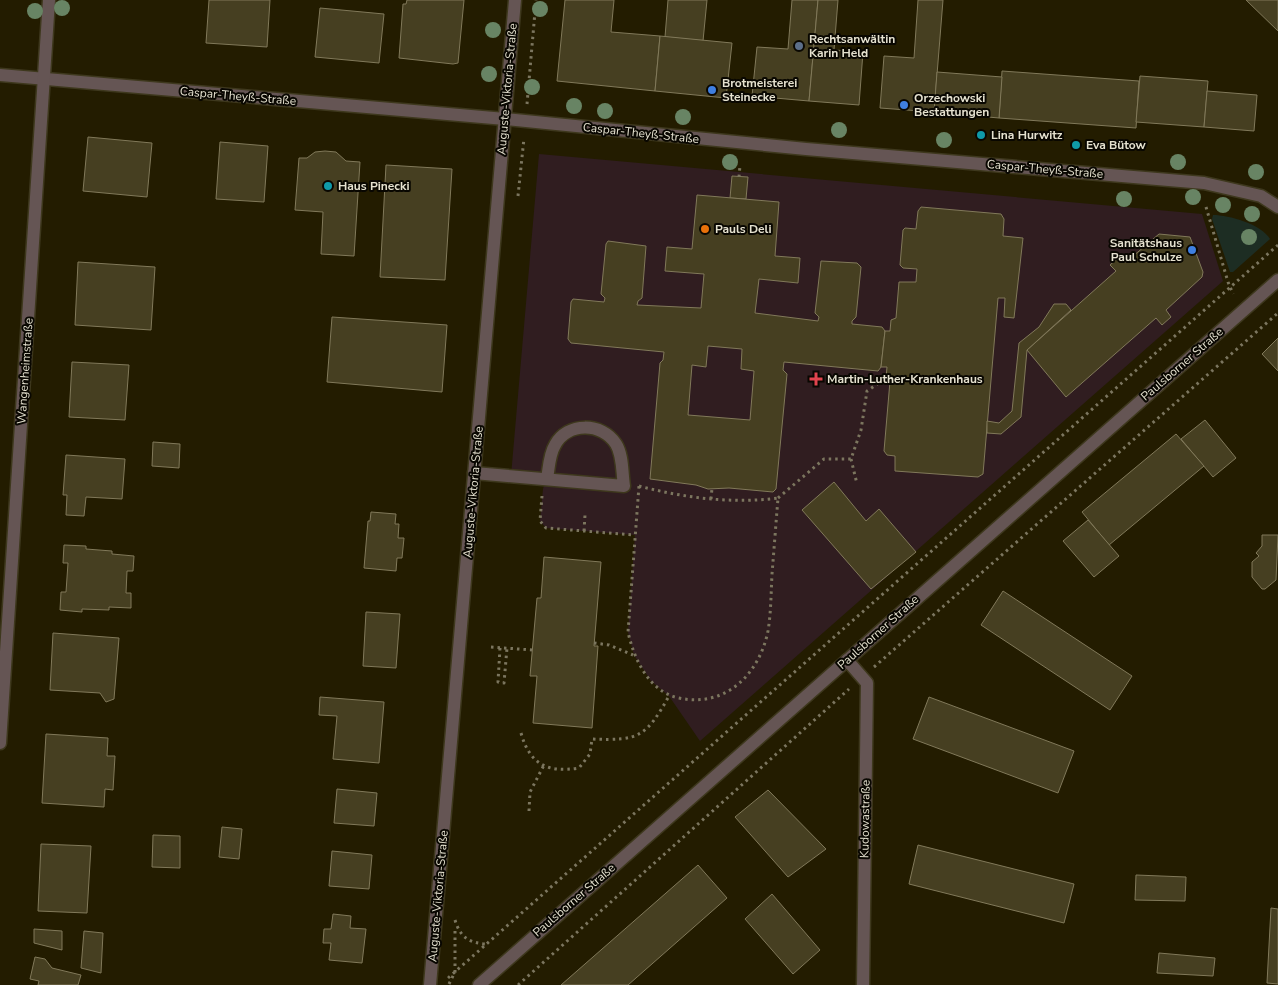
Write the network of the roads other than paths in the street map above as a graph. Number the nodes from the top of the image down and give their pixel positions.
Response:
1 (49, 0) edge
2 (515, 0) edge
3 (0, 75) edge
4 (44, 79) junction
5 (505, 119) junction
6 (1278, 207) edge
7 (1278, 280) edge
8 (474, 473) junction
9 (547, 479) junction
10 (847, 660) junction
11 (0, 743) edge
12 (430, 985) edge
13 (478, 985) edge
14 (863, 985) edge

1 - 4 street, Wangenheimstraße
2 - 5 street, Auguste-Viktoria-Straße
3 - 4 street, Caspar-Theyß-Straße
4 - 5 street, Caspar-Theyß-Straße
4 - 11 street, Wangenheimstraße
5 - 6 street, Caspar-Theyß-Straße
5 - 8 street, Auguste-Viktoria-Straße
7 - 10 street, Paulsborner Straße
8 - 9 street
8 - 12 street, Auguste-Viktoria-Straße
9 - 9 street
10 - 13 street, Paulsborner Straße
10 - 14 street, Kudowastraße

